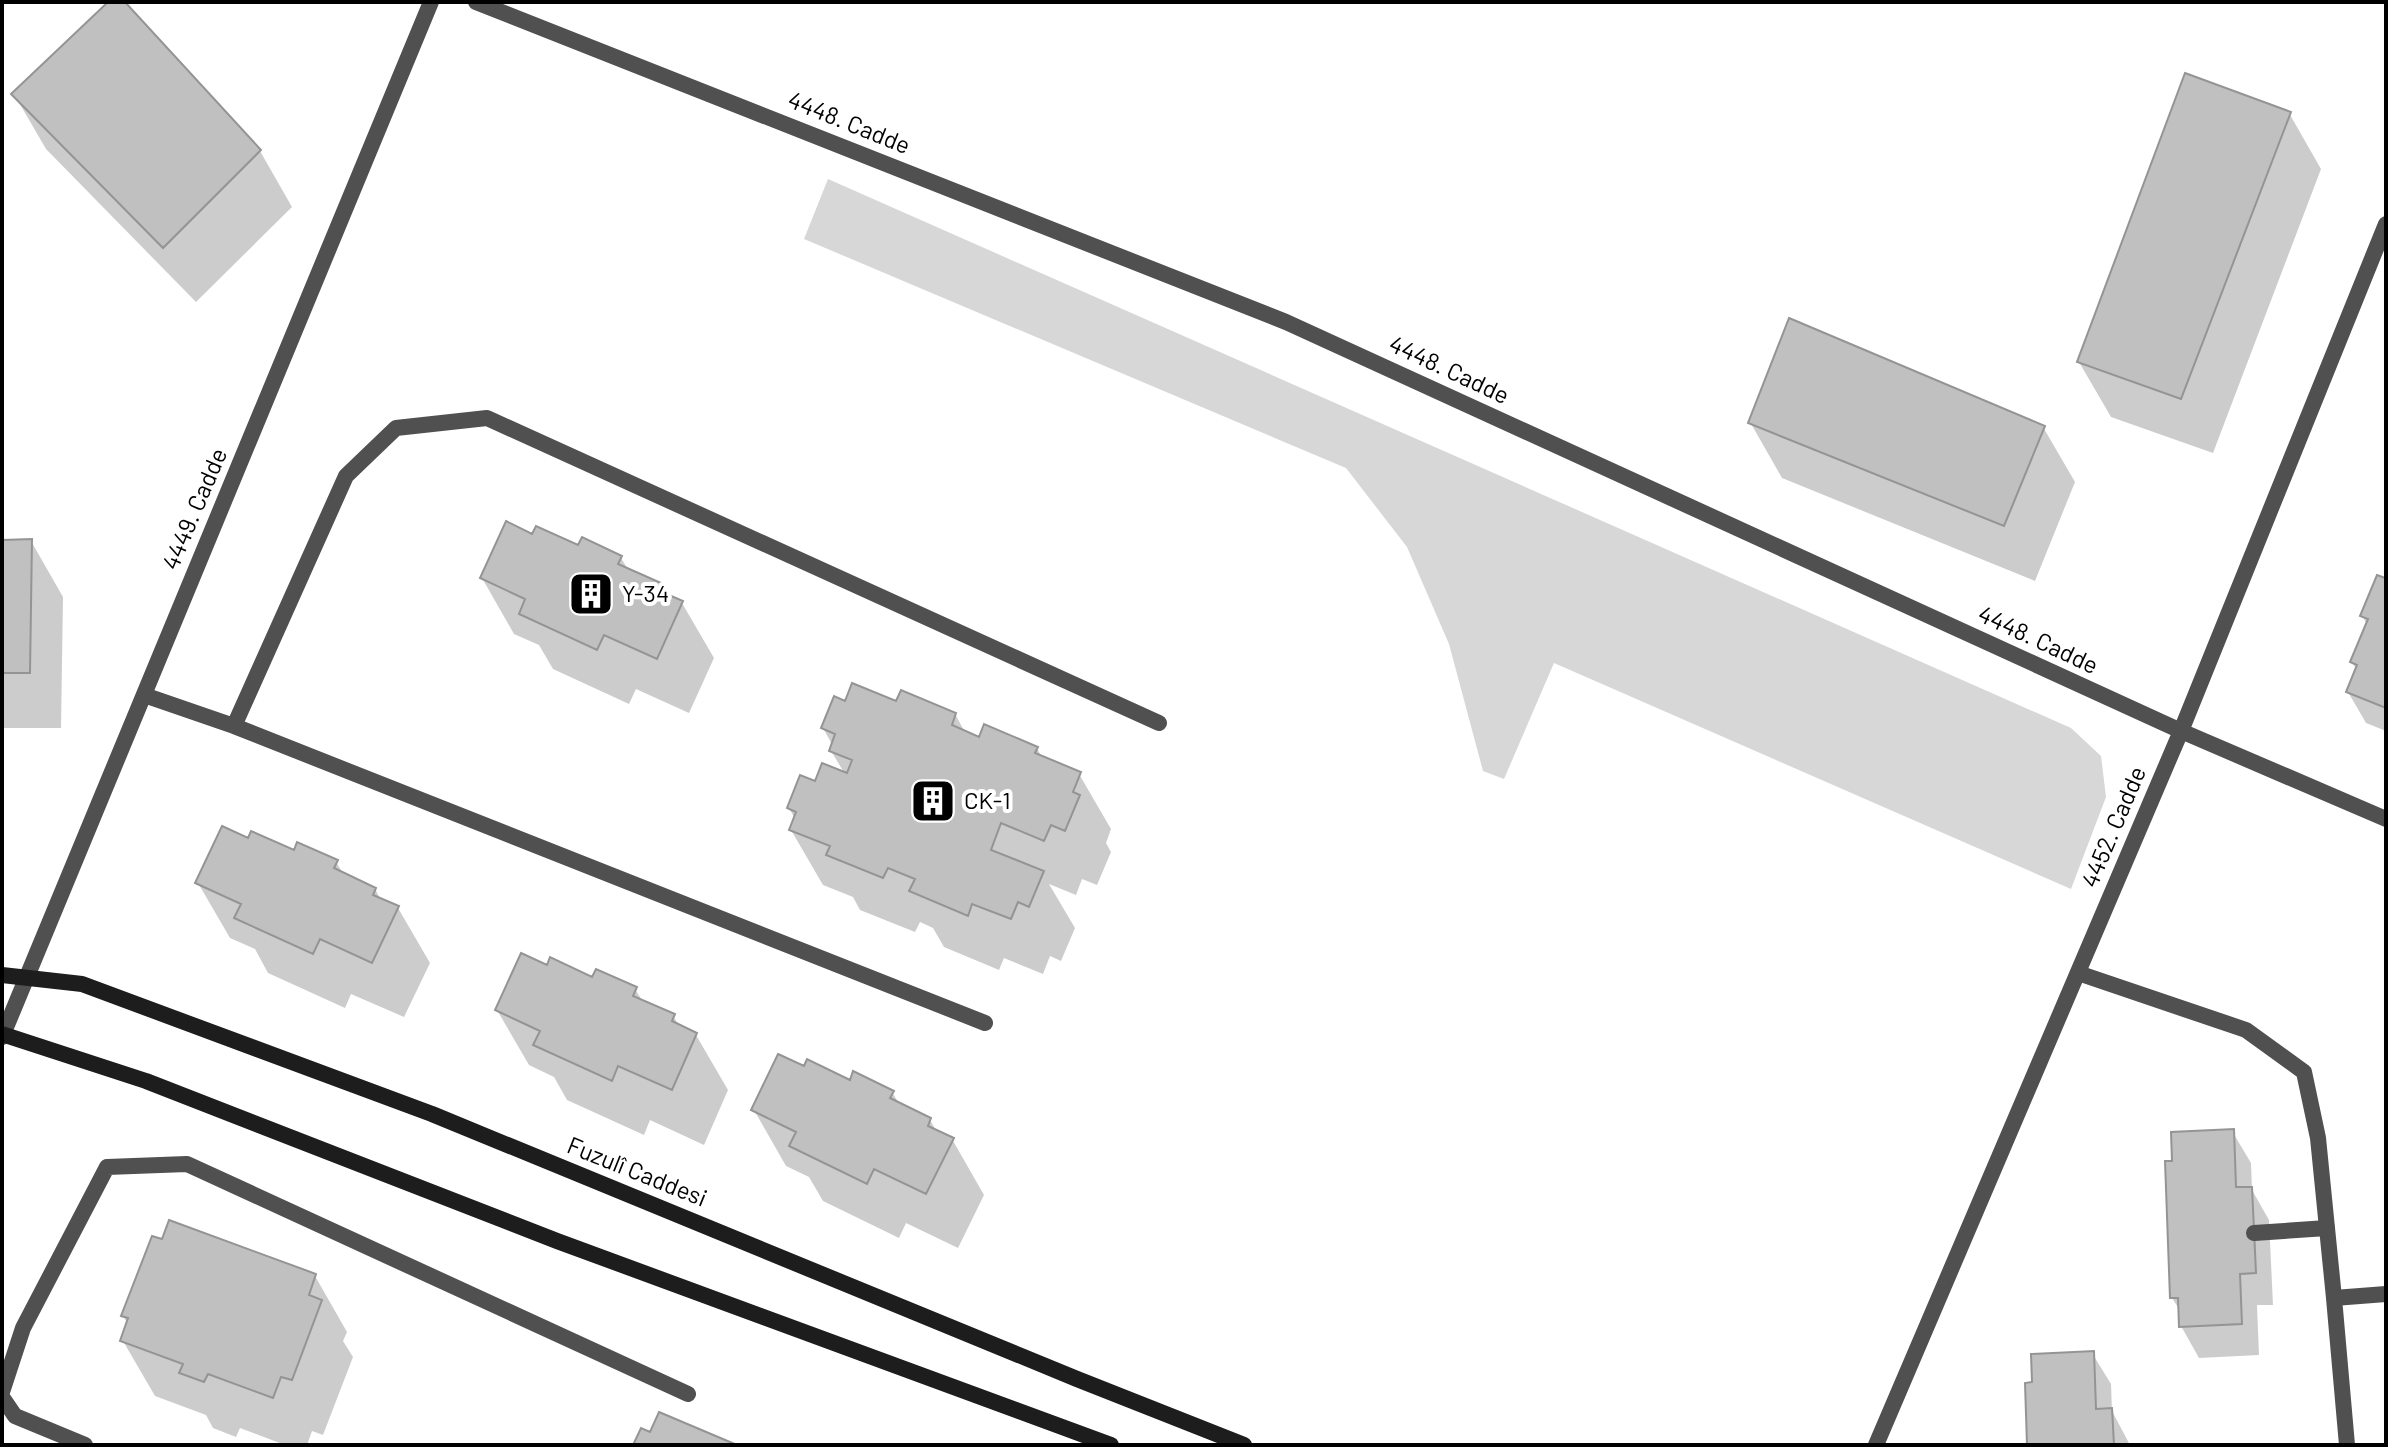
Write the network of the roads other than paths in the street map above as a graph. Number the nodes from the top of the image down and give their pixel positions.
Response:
1 (431, 2) edge
2 (476, 2) edge
3 (2386, 224) edge
4 (144, 695) junction
5 (1159, 723) dead end
6 (234, 726) junction
7 (2181, 731) junction
8 (2386, 819) edge
9 (2078, 973) junction
10 (2, 975) edge
11 (27, 977) junction
12 (985, 1023) dead end
13 (2, 1035) edge
14 (2327, 1228) junction
15 (2254, 1233) dead end
16 (2386, 1294) edge
17 (2334, 1298) junction
18 (2, 1394) edge
19 (688, 1394) dead end
20 (85, 1445) edge
21 (1111, 1445) edge
22 (1244, 1445) edge
23 (1876, 1445) edge
24 (2347, 1445) edge

1 - 4 street, 4449. Cadde
2 - 7 street, 4448. Cadde
3 - 7 street, 4452. Cadde
4 - 6 street
4 - 11 street, 4449. Cadde
5 - 6 street
6 - 12 street
7 - 8 street, 4448. Cadde
7 - 9 street, 4452. Cadde
9 - 14 street
9 - 23 street, 4452. Cadde
10 - 11 street, Fuzulî Caddesi
11 - 13 street, 4449. Cadde
11 - 22 street, Fuzulî Caddesi
13 - 21 street
14 - 15 street
14 - 17 street
16 - 17 street
17 - 24 street
18 - 19 street
18 - 20 street

